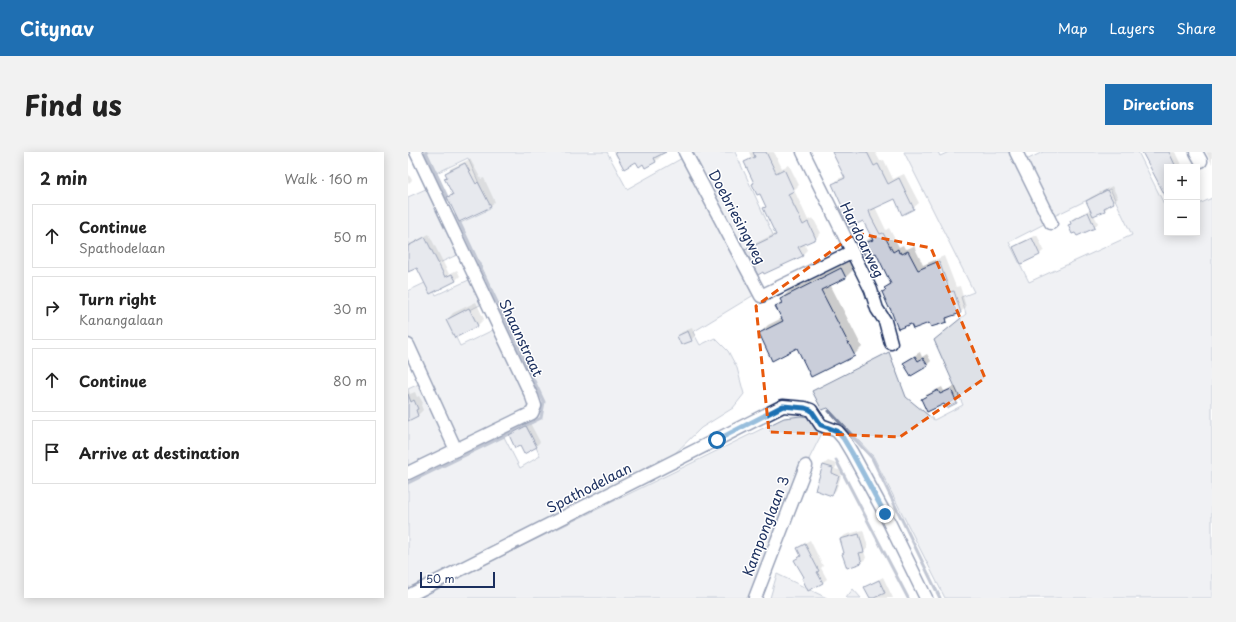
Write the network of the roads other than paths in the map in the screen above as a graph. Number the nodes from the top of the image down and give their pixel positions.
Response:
1 (416, 152) edge
2 (685, 152) edge
3 (802, 152) edge
4 (1016, 152) edge
5 (1051, 223) dead end
6 (851, 252) junction
7 (891, 343) dead end
8 (408, 346) edge
9 (456, 450) junction
10 (806, 466) dead end
11 (408, 473) edge
12 (408, 596) edge
13 (755, 598) edge
14 (926, 598) edge

1 - 9 street, Shaanstraat
2 - 6 street, Doebriesingweg
3 - 6 street, Hardoarweg
4 - 5 street
6 - 7 street, Hardoarweg
8 - 9 street
9 - 11 street, Shaanstraat
10 - 13 street, Kamponglaan 3
12 - 14 street, Spathodelaan

